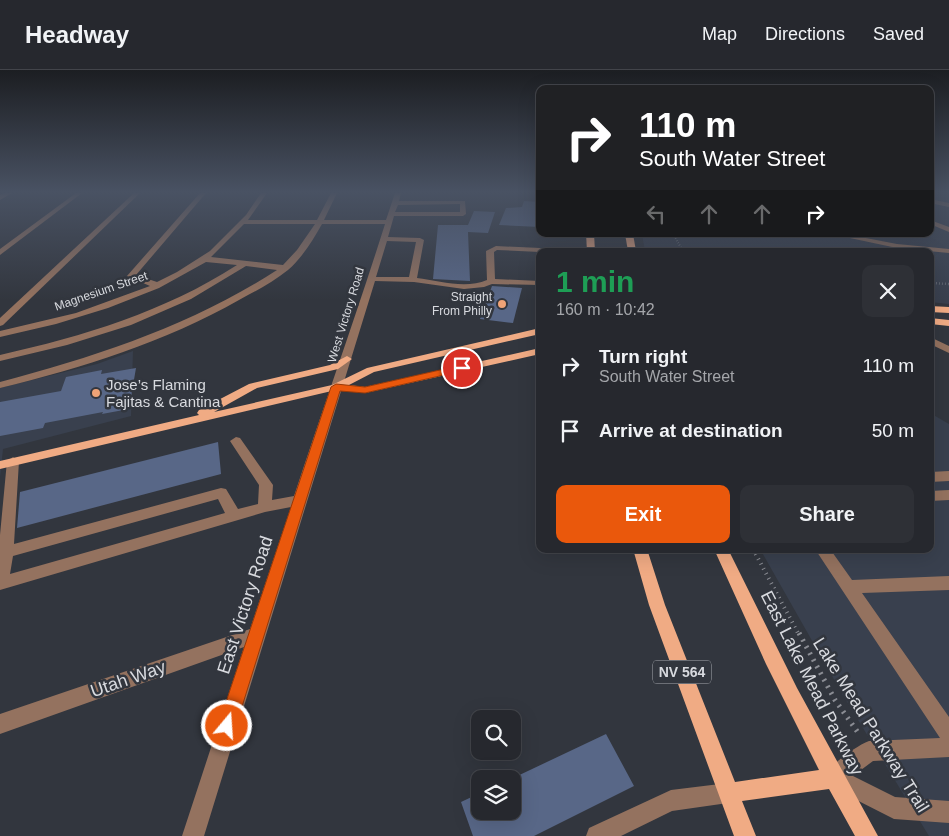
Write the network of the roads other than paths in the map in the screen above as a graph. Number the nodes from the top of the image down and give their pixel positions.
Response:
1 (31, 229) edge
2 (98, 229) edge
3 (172, 229) edge
4 (235, 229) edge
5 (315, 229) edge
6 (386, 229) edge
7 (850, 237) edge
8 (383, 239) junction
9 (917, 248) edge
10 (934, 250) edge
11 (536, 251) edge
12 (949, 251) edge
13 (0, 253) edge
14 (204, 259) junction
15 (245, 263) junction
16 (285, 268) junction
17 (370, 279) junction
18 (414, 280) junction
19 (491, 281) junction
20 (536, 283) edge
21 (156, 285) junction
22 (934, 309) edge
23 (949, 310) edge
24 (934, 321) edge
25 (0, 322) edge
26 (949, 323) edge
27 (536, 332) edge
28 (0, 334) edge
29 (934, 342) edge
30 (949, 350) edge
31 (536, 351) edge
32 (0, 358) edge
33 (347, 359) junction
34 (0, 385) edge
35 (336, 387) junction
36 (189, 421) junction
37 (236, 441) dead end
38 (7, 463) edge
39 (949, 476) edge
40 (934, 477) edge
41 (934, 496) edge
42 (949, 496) edge
43 (300, 500) junction
44 (265, 507) junction
45 (231, 517) junction
46 (6, 552) junction
47 (641, 553) edge
48 (723, 553) edge
49 (825, 553) edge
50 (949, 582) edge
51 (0, 583) edge
52 (848, 587) junction
53 (256, 635) junction
54 (0, 724) edge
55 (949, 734) edge
56 (949, 747) edge
57 (834, 778) junction
58 (728, 793) junction
59 (949, 812) edge
60 (193, 836) edge
61 (598, 836) edge
62 (746, 836) edge
63 (867, 836) edge

1 - 13 street
2 - 25 street
3 - 21 street
4 - 14 street, Magnesium Street
5 - 16 street
6 - 8 street, West Victory Road
7 - 9 street
8 - 17 street, West Victory Road
8 - 18 street
10 - 12 street
11 - 19 street
14 - 15 street
14 - 21 street, Magnesium Street
15 - 16 street
15 - 32 street
16 - 34 street
17 - 18 street
17 - 33 street, West Victory Road
18 - 19 street
19 - 20 street
21 - 28 street, Magnesium Street
22 - 23 main road
24 - 26 main road
27 - 35 main road
29 - 30 street
31 - 35 main road
33 - 35 street, West Victory Road
33 - 36 main road
35 - 36 main road
35 - 43 street, East Victory Road
36 - 38 main road
37 - 44 street
38 - 46 street
39 - 40 street
41 - 42 street
43 - 44 street
43 - 53 street, East Victory Road
44 - 45 street
45 - 46 street
45 - 51 street
46 - 51 street
47 - 58 main road, NV 564
48 - 57 main road, East Lake Mead Parkway
49 - 52 street
50 - 52 street
52 - 55 street
53 - 54 street, Utah Way
53 - 60 street, East Victory Road
56 - 57 street
57 - 58 main road
57 - 59 street
57 - 63 main road, East Lake Mead Parkway
58 - 61 street
58 - 62 main road, NV 564

